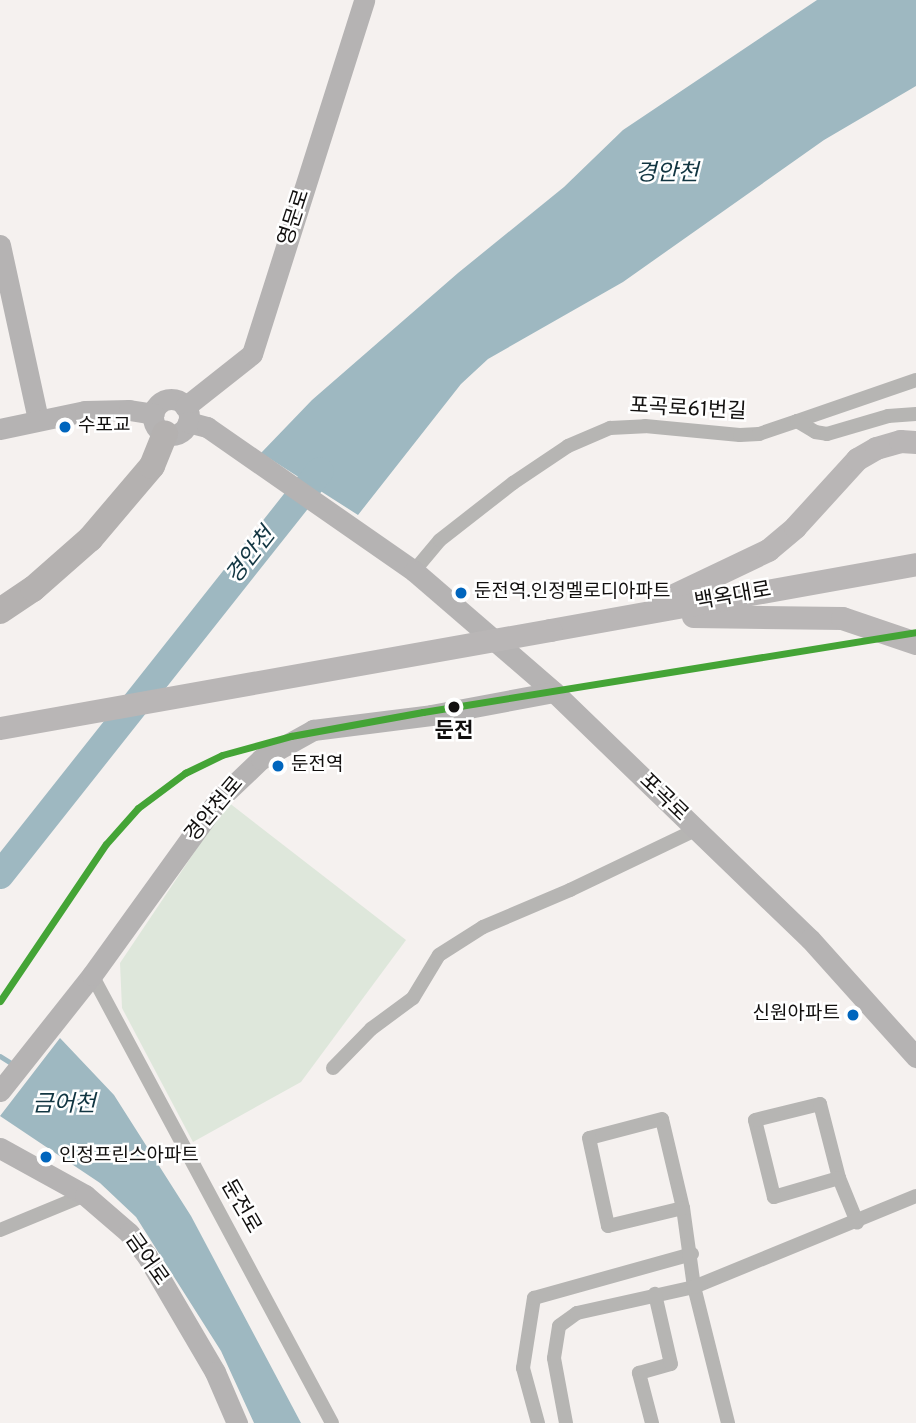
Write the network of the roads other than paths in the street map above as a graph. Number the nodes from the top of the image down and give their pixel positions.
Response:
1 (363, 0) edge
2 (0, 245) edge
3 (916, 380) edge
4 (916, 414) edge
5 (173, 419) junction
6 (38, 420) junction
7 (797, 421) junction
8 (0, 429) edge
9 (916, 442) edge
10 (916, 564) edge
11 (414, 571) junction
12 (0, 611) edge
13 (627, 617) junction
14 (916, 643) edge
15 (554, 692) junction
16 (0, 728) edge
17 (695, 830) junction
18 (92, 975) junction
19 (916, 1057) edge
20 (333, 1068) dead end
21 (0, 1091) edge
22 (0, 1148) edge
23 (839, 1178) junction
24 (85, 1195) junction
25 (916, 1196) edge
26 (683, 1208) junction
27 (857, 1223) junction
28 (0, 1230) edge
29 (692, 1254) junction
30 (694, 1287) junction
31 (654, 1294) junction
32 (237, 1423) edge
33 (332, 1423) edge
34 (537, 1423) edge
35 (566, 1423) edge
36 (652, 1423) edge
37 (729, 1423) edge

1 - 5 street, 영문로
2 - 6 street
3 - 7 street, 포곡로61번길
4 - 7 street
5 - 6 street
5 - 11 street, 포곡로
5 - 12 highway
6 - 8 street
7 - 11 street, 포곡로61번길
9 - 13 main road
10 - 13 main road, 백옥대로
11 - 15 street, 포곡로
13 - 14 main road
13 - 16 main road, 백옥대로, bridge
15 - 17 street, 포곡로
15 - 18 street, 경안천로
17 - 19 street, 포곡로
17 - 20 street
18 - 21 street, 경안천로
18 - 33 street, 둔전로
22 - 24 street, 금어로
23 - 23 street
23 - 27 street
24 - 28 street
24 - 32 street, 금어로
25 - 27 street
26 - 26 street
26 - 29 street
27 - 30 street
29 - 30 street
29 - 34 street
30 - 31 street
30 - 37 street
31 - 35 street
31 - 36 street

